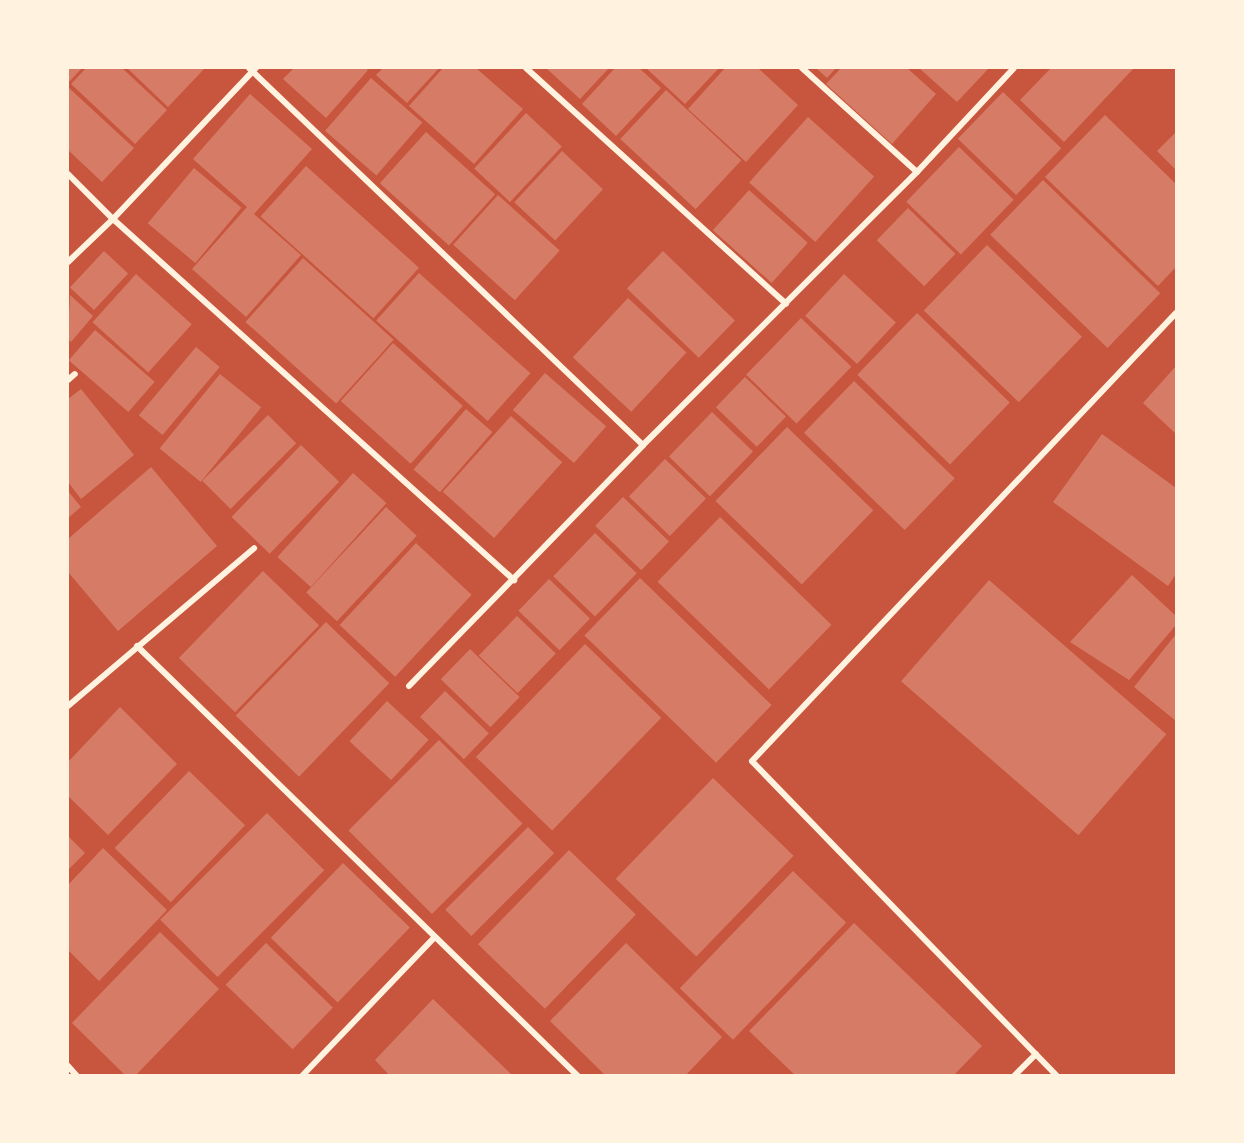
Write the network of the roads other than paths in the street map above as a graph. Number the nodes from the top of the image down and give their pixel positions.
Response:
1 (526, 68) edge
2 (802, 68) edge
3 (1014, 68) edge
4 (252, 69) edge
5 (917, 172) junction
6 (68, 174) edge
7 (113, 219) junction
8 (68, 262) edge
9 (786, 304) junction
10 (1176, 313) edge
11 (75, 374) dead end
12 (68, 380) edge
13 (643, 445) junction
14 (254, 548) dead end
15 (514, 580) junction
16 (137, 646) junction
17 (409, 686) dead end
18 (68, 706) edge
19 (435, 937) junction
20 (1036, 1054) junction
21 (68, 1066) edge
22 (77, 1076) edge
23 (302, 1076) edge
24 (578, 1076) edge
25 (1014, 1076) edge
26 (1057, 1076) edge

1 - 9 street
2 - 5 street
3 - 5 street
4 - 7 street
4 - 13 street
5 - 9 street
6 - 7 street
7 - 8 street
7 - 15 street
9 - 13 street
10 - 20 street
11 - 12 street
13 - 15 street
14 - 16 street
15 - 17 street
16 - 18 street
16 - 19 street
19 - 23 street
19 - 24 street
20 - 25 street
20 - 26 street
21 - 22 street

